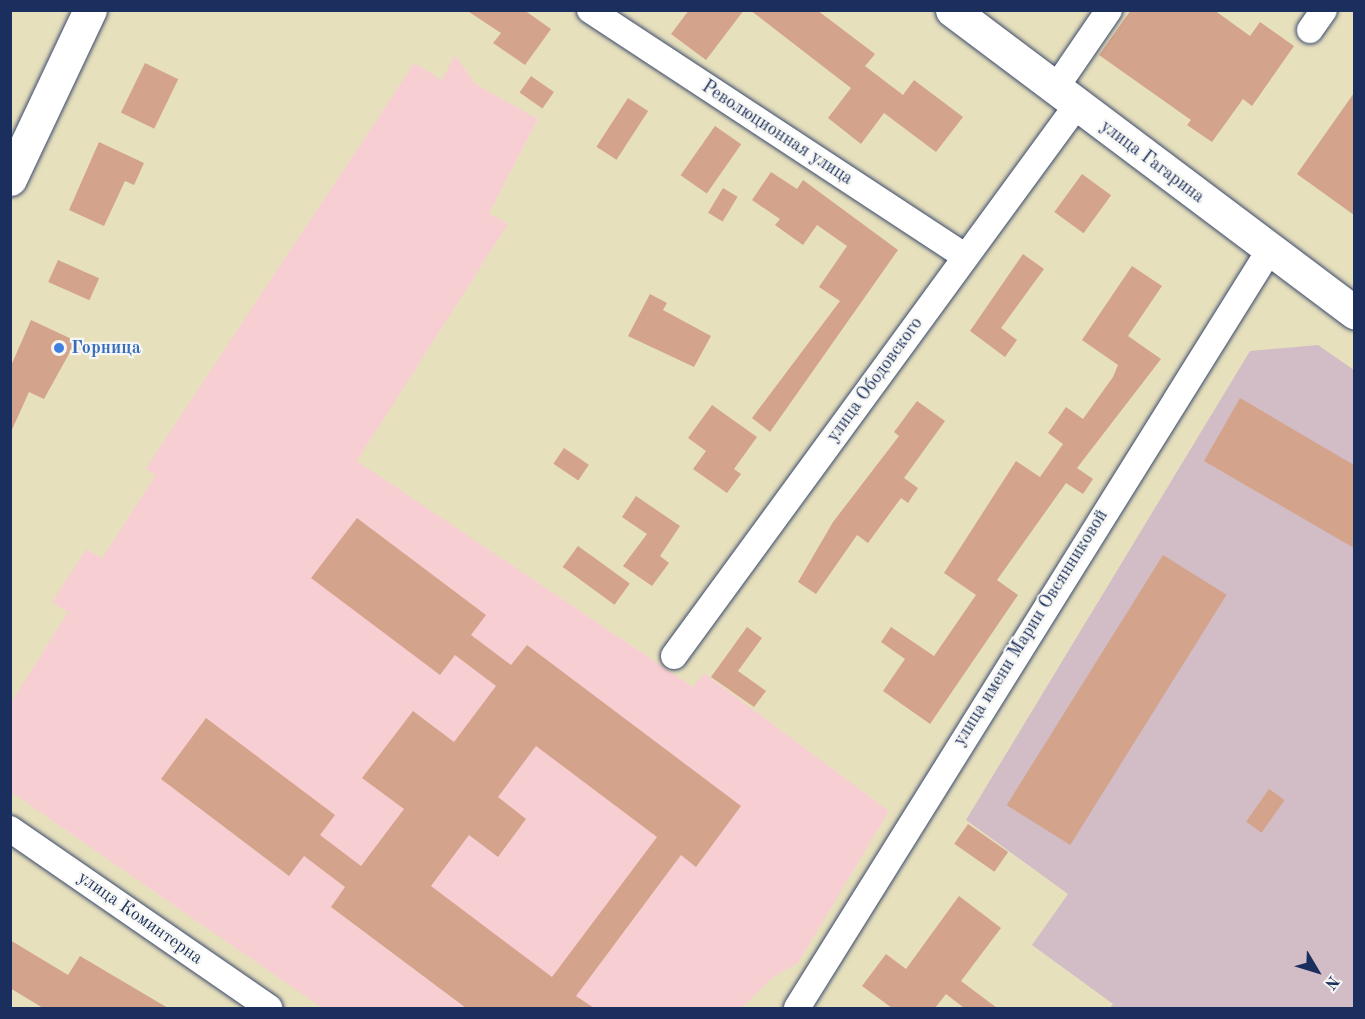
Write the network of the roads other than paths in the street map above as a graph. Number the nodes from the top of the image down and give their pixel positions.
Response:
1 (90, 10) edge
2 (590, 10) edge
3 (952, 10) edge
4 (1109, 10) edge
5 (1067, 96) junction
6 (10, 179) edge
7 (1269, 251) junction
8 (964, 256) junction
9 (1354, 312) edge
10 (674, 656) dead end
11 (10, 828) edge
12 (269, 1008) edge
13 (797, 1008) edge

1 - 6 main road
2 - 8 street, Революционная улица
3 - 5 main road, улица Гагарина
4 - 5 street, улица Ободовского
5 - 7 main road, улица Гагарина
5 - 8 street, улица Ободовского
7 - 9 main road, улица Гагарина
7 - 13 street, улица имени Марии Овсянниковой
8 - 10 street, улица Ободовского
11 - 12 street, улица Коминтерна

